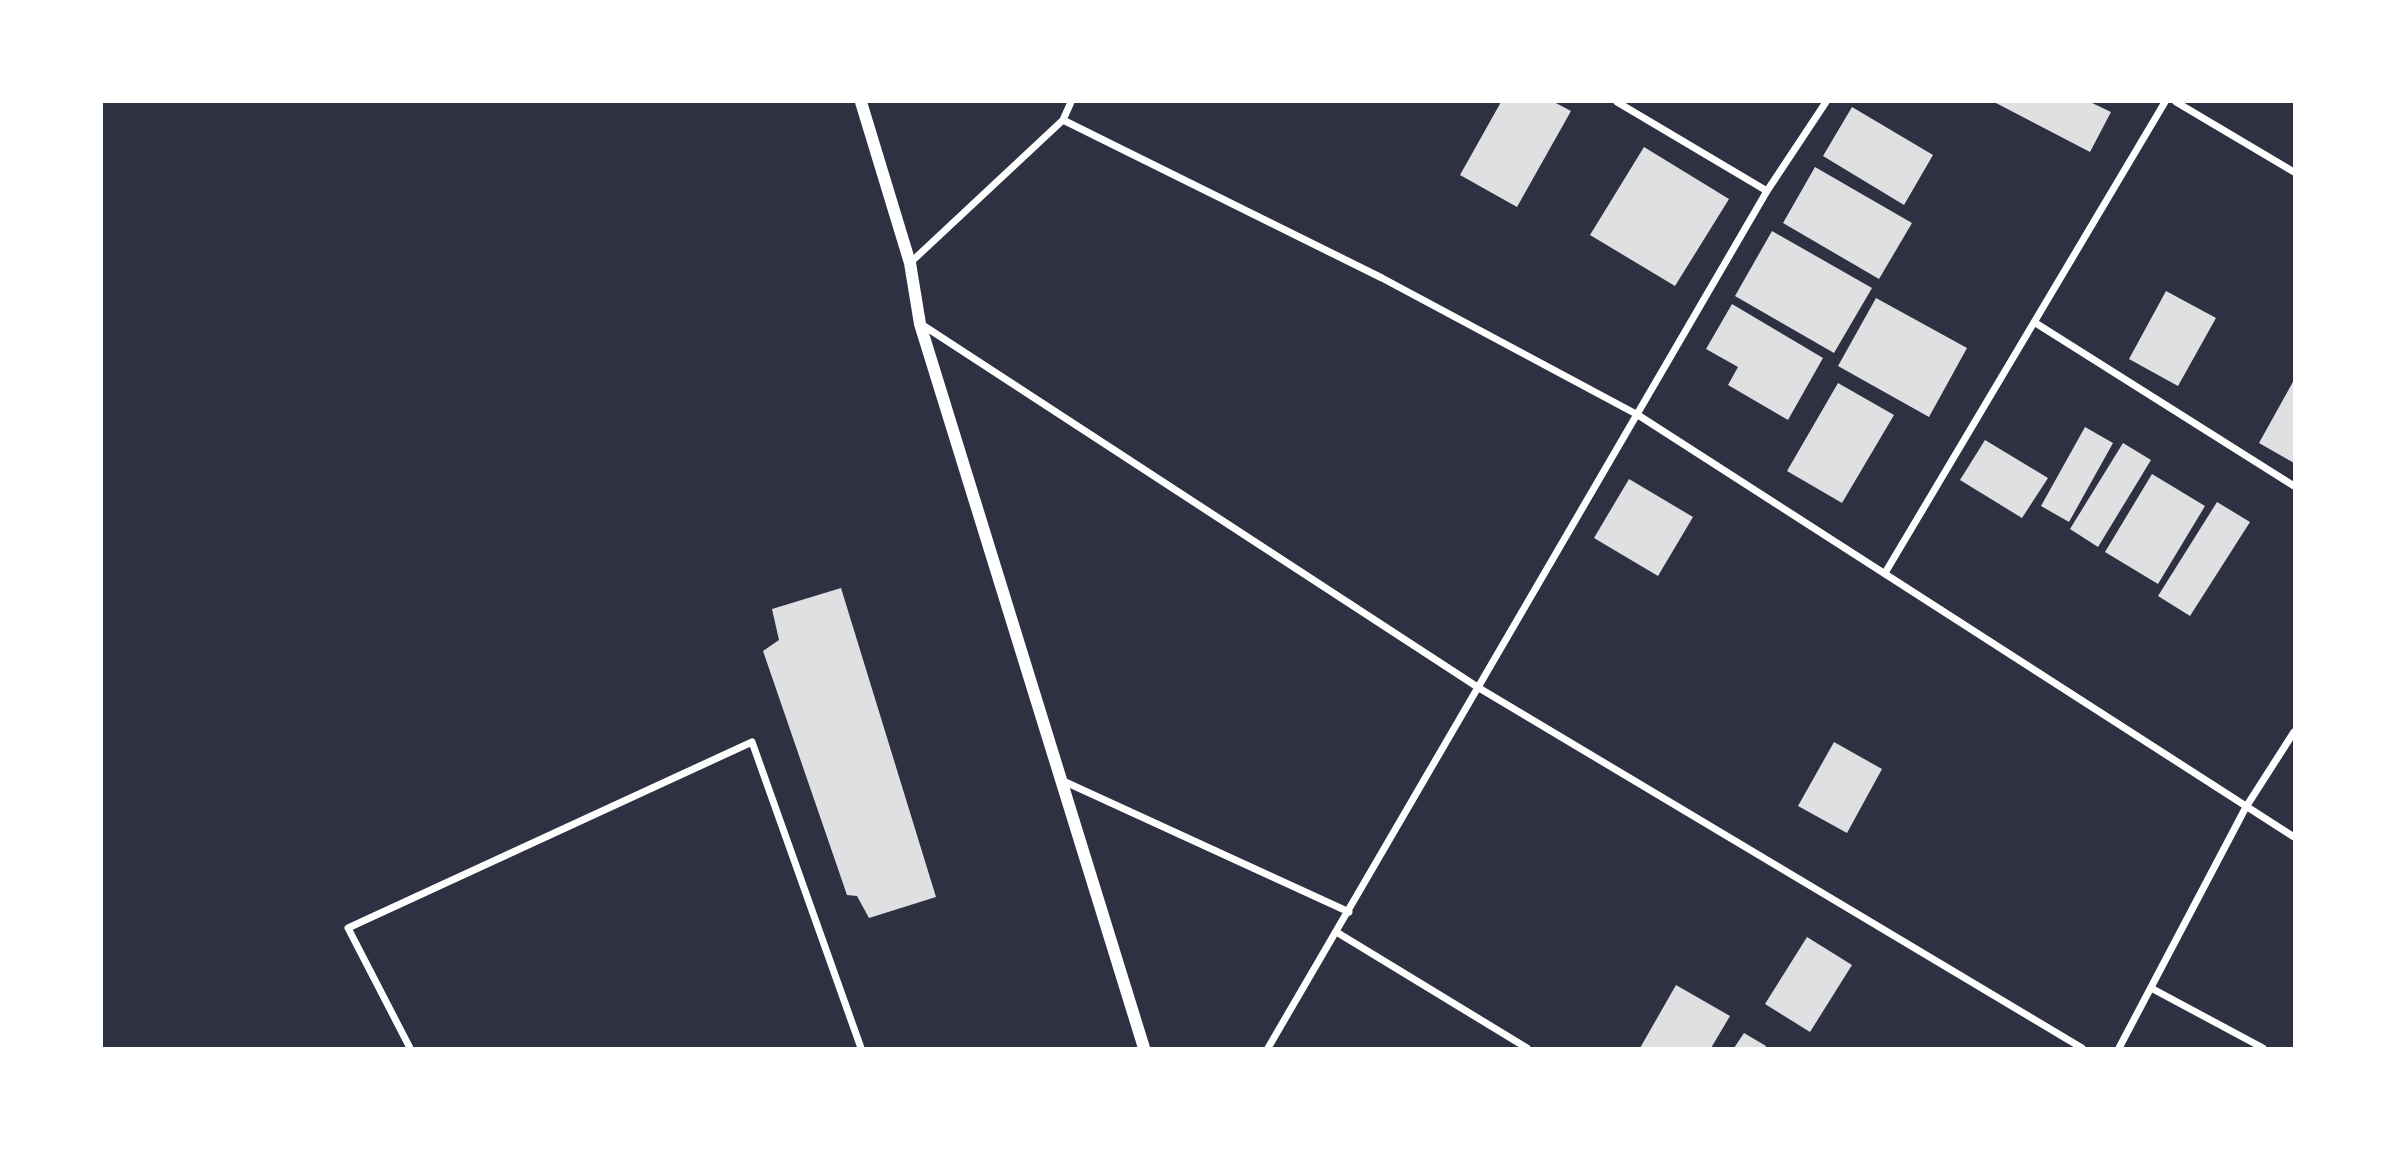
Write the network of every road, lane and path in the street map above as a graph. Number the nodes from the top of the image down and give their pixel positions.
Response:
1 (861, 102) edge
2 (1072, 102) edge
3 (1617, 102) edge
4 (1826, 102) edge
5 (2165, 102) edge
6 (2176, 102) edge
7 (1063, 120) junction
8 (2294, 172) edge
9 (1768, 191) junction
10 (910, 263) junction
11 (2034, 322) junction
12 (920, 324) junction
13 (1637, 415) junction
14 (2294, 486) edge
15 (1885, 573) junction
16 (1479, 688) junction
17 (2294, 732) edge
18 (1061, 780) junction
19 (2246, 807) junction
20 (2294, 837) edge
21 (1349, 912) junction
22 (1338, 933) junction
23 (2151, 988) junction
24 (410, 1048) edge
25 (861, 1048) edge
26 (1144, 1048) edge
27 (1268, 1048) edge
28 (1527, 1048) edge
29 (2082, 1048) edge
30 (2119, 1048) edge
31 (2263, 1048) edge

1 - 10 street
2 - 7 street
3 - 9 street
4 - 9 street
5 - 11 street
6 - 8 street
7 - 10 street
7 - 13 street
9 - 13 street
10 - 12 street
11 - 14 street
11 - 15 street
12 - 16 street
12 - 18 street
13 - 15 street
13 - 16 street
15 - 19 street
16 - 21 street
16 - 29 street
17 - 19 street
18 - 21 street
18 - 26 street
19 - 20 street
19 - 23 street
21 - 22 street
22 - 27 street
22 - 28 street
23 - 30 street
23 - 31 street
24 - 25 street

